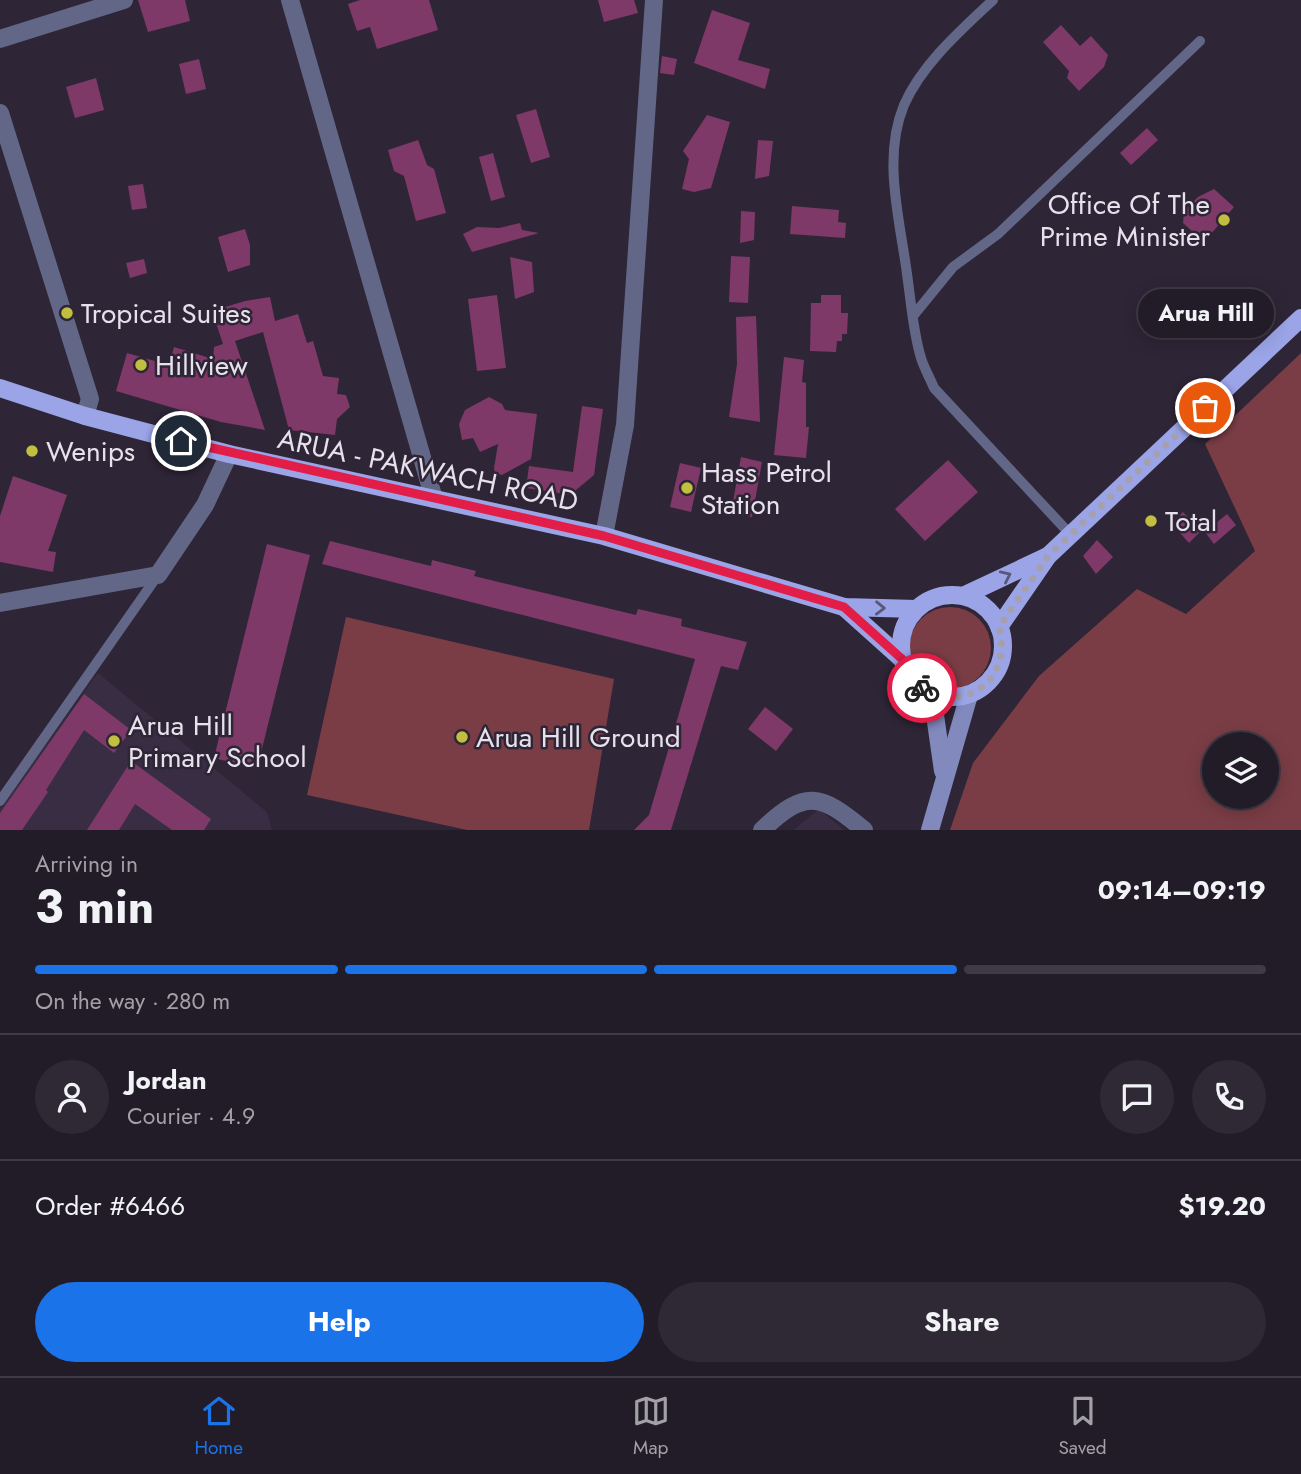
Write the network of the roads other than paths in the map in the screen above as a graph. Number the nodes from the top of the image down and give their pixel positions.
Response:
1 (124, 0) edge
2 (290, 0) edge
3 (654, 0) edge
4 (993, 0) edge
5 (0, 39) edge
6 (1200, 41) dead end
7 (0, 113) edge
8 (913, 316) junction
9 (1301, 318) edge
10 (0, 388) edge
11 (85, 416) junction
12 (229, 454) junction
13 (434, 499) junction
14 (1070, 534) junction
15 (604, 536) junction
16 (1048, 556) junction
17 (158, 575) junction
18 (963, 596) junction
19 (0, 603) edge
20 (844, 607) junction
21 (916, 608) junction
22 (999, 627) junction
23 (902, 659) junction
24 (932, 694) junction
25 (969, 695) junction
26 (944, 778) junction
27 (0, 802) edge
28 (762, 830) edge
29 (864, 830) edge
30 (930, 830) edge

1 - 5 street
2 - 13 street
3 - 15 street
4 - 8 lane
6 - 8 lane
7 - 11 street
8 - 14 lane
9 - 14 main road
10 - 11 main road, ARUA - PAKWACH ROAD
11 - 12 main road, ARUA - PAKWACH ROAD
12 - 13 main road, ARUA - PAKWACH ROAD
12 - 17 street
13 - 15 main road, ARUA - PAKWACH ROAD
14 - 16 main road
15 - 20 main road, ARUA - PAKWACH ROAD
18 -> 16 main road
16 - 22 main road
17 - 19 street
17 - 27 lane
18 - 21 main road
18 - 22 main road
20 -> 21 main road, ARUA - PAKWACH ROAD
20 - 23 main road, ARUA - PAKWACH ROAD
21 - 23 main road
22 - 25 main road
23 - 24 main road
24 - 25 main road
24 - 26 main road
25 - 26 main road
26 - 30 main road
28 - 29 street

